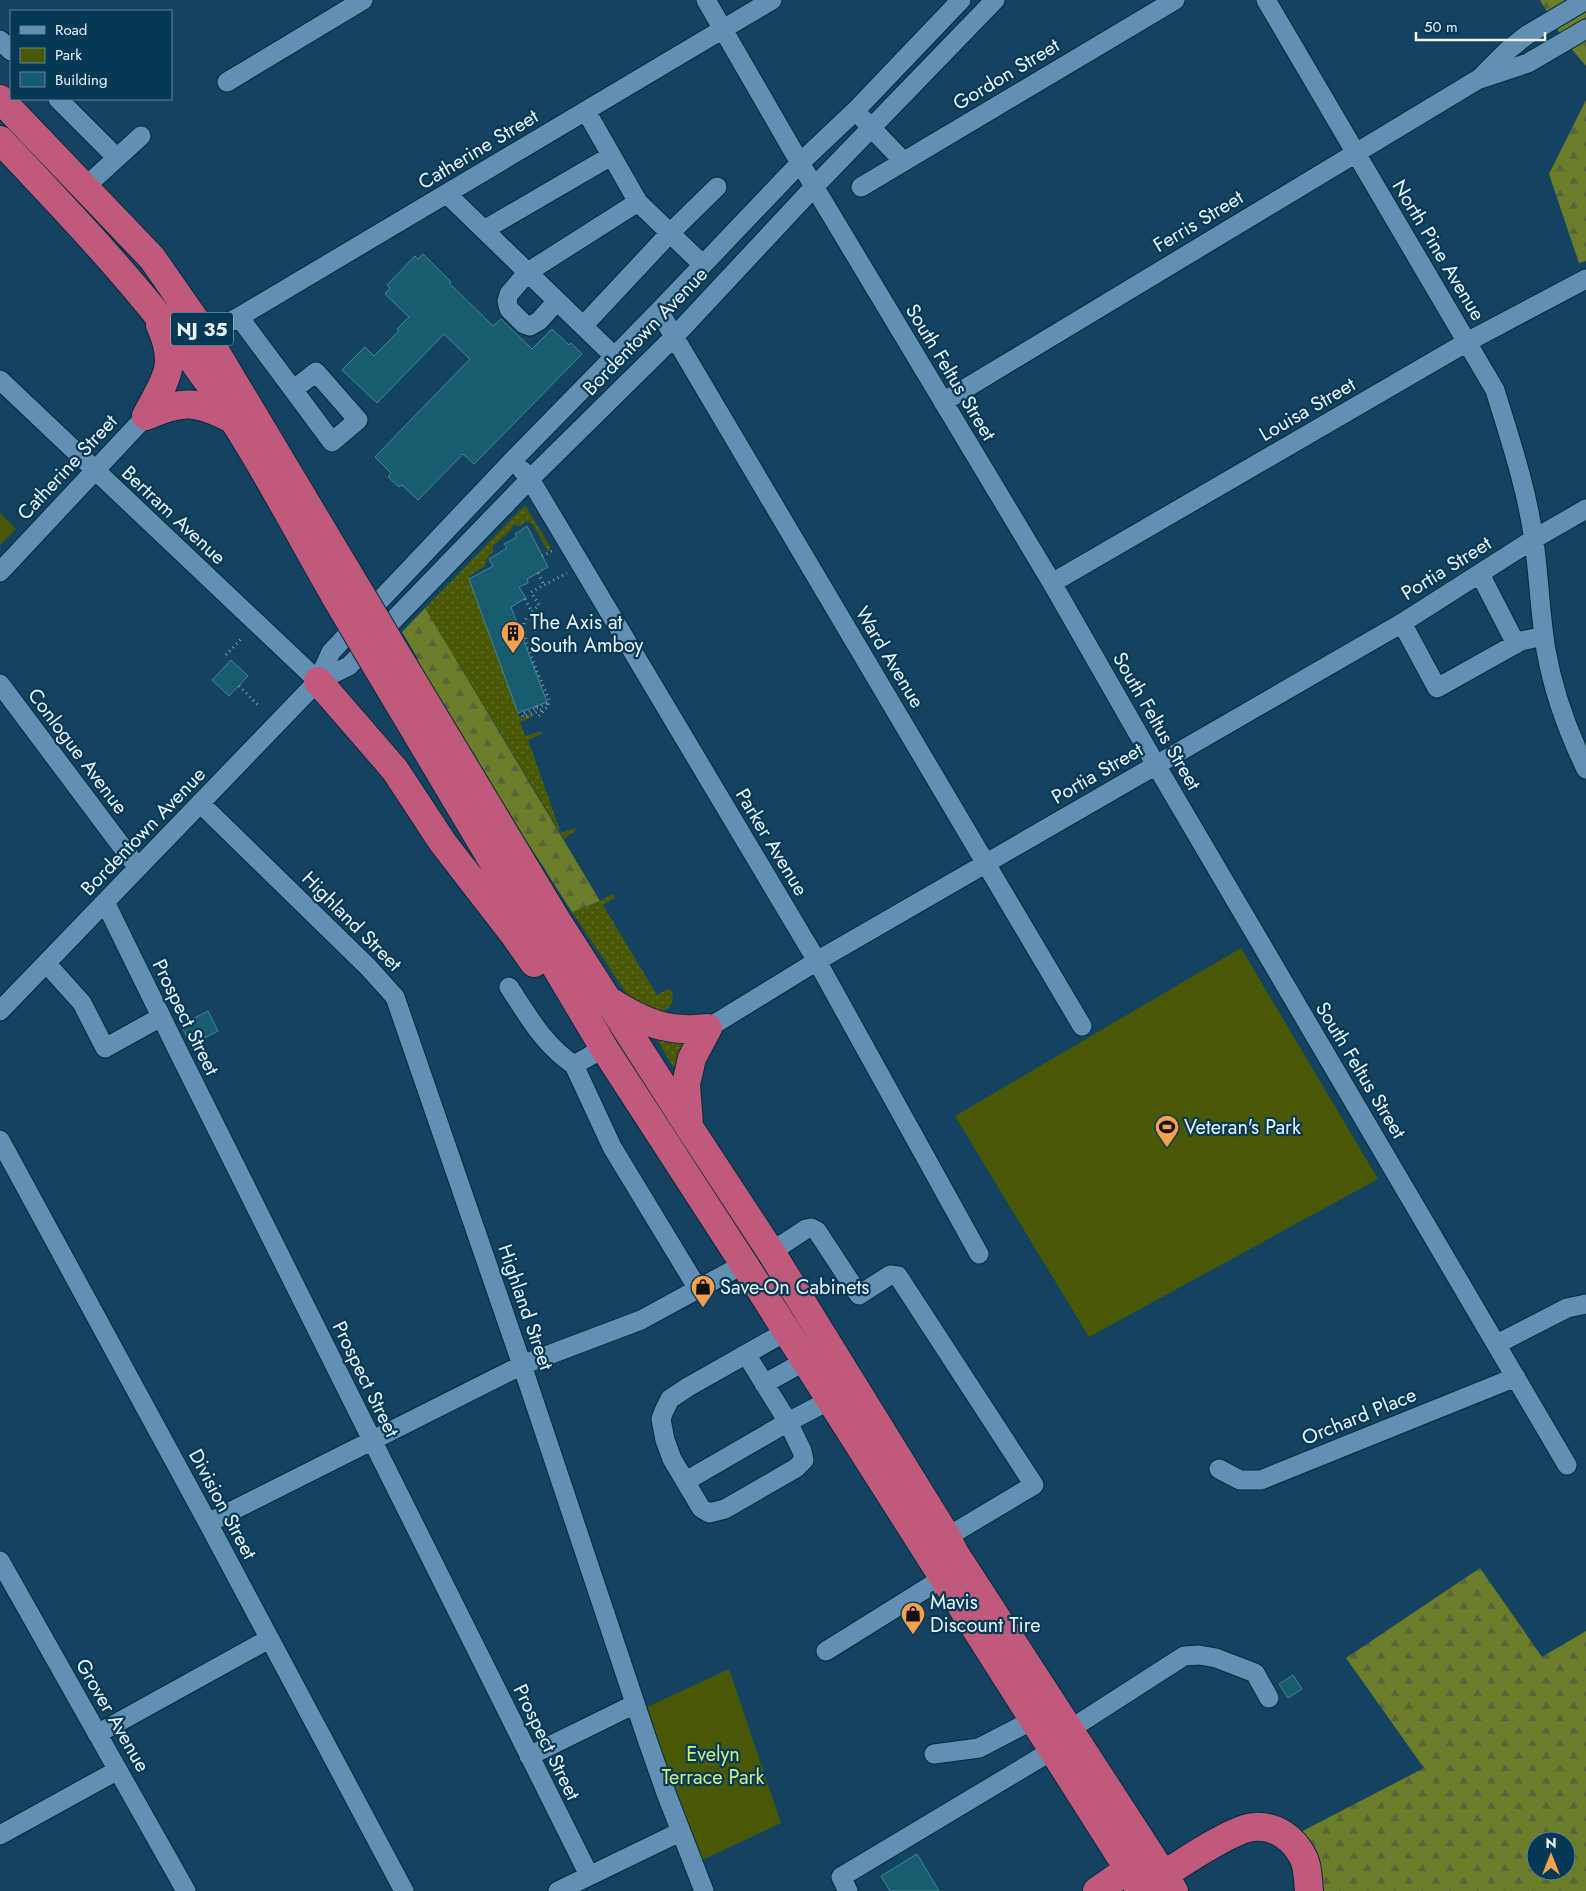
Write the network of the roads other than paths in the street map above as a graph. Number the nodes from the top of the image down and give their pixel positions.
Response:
1 (363, 0) edge
2 (706, 0) edge
3 (772, 0) edge
4 (961, 0) edge
5 (995, 0) edge
6 (1175, 0) edge
7 (1266, 0) edge
8 (1586, 0) edge
9 (723, 29) junction
10 (1586, 29) edge
11 (0, 40) edge
12 (10, 50) edge
13 (1477, 80) junction
14 (227, 82) dead end
15 (0, 99) edge
16 (59, 100) edge
17 (586, 111) junction
18 (855, 111) junction
19 (872, 128) junction
20 (141, 136) dead end
21 (0, 140) edge
22 (1356, 152) junction
23 (611, 156) junction
24 (117, 158) junction
25 (903, 161) junction
26 (800, 163) junction
27 (814, 186) junction
28 (861, 186) dead end
29 (716, 187) dead end
30 (84, 188) junction
31 (447, 194) junction
32 (638, 202) junction
33 (484, 230) junction
34 (669, 234) junction
35 (703, 265) junction
36 (528, 272) junction
37 (1586, 279) edge
38 (557, 301) junction
39 (152, 308) junction
40 (659, 311) junction
41 (239, 317) junction
42 (584, 326) junction
43 (205, 334) junction
44 (674, 337) junction
45 (1467, 342) junction
46 (614, 356) junction
47 (0, 380) edge
48 (294, 390) dead end
49 (943, 402) junction
50 (146, 416) junction
51 (234, 420) junction
52 (513, 460) junction
53 (94, 470) junction
54 (530, 479) junction
55 (1586, 509) edge
56 (1534, 539) junction
57 (424, 554) junction
58 (0, 572) edge
59 (1480, 574) junction
60 (436, 575) junction
61 (1052, 583) junction
62 (347, 594) junction
63 (1402, 623) junction
64 (1544, 636) junction
65 (1516, 644) junction
66 (386, 658) junction
67 (318, 681) junction
68 (0, 684) edge
69 (1156, 764) junction
70 (1586, 768) edge
71 (201, 804) junction
72 (987, 864) junction
73 (138, 868) junction
74 (105, 902) junction
75 (816, 961) junction
76 (46, 963) junction
77 (509, 987) dead end
78 (609, 1001) junction
79 (2, 1006) edge
80 (161, 1017) junction
81 (1082, 1026) dead end
82 (708, 1028) junction
83 (604, 1048) junction
84 (574, 1065) junction
85 (689, 1127) junction
86 (0, 1140) edge
87 (771, 1252) junction
88 (979, 1254) dead end
89 (744, 1264) junction
90 (698, 1289) junction
91 (1586, 1304) edge
92 (786, 1331) junction
93 (1496, 1344) junction
94 (746, 1354) junction
95 (805, 1361) junction
96 (522, 1365) junction
97 (1516, 1377) junction
98 (764, 1384) junction
99 (830, 1400) junction
100 (788, 1422) junction
101 (372, 1441) junction
102 (1567, 1465) dead end
103 (1219, 1469) dead end
104 (686, 1481) junction
105 (208, 1523) junction
106 (947, 1537) junction
107 (0, 1561) edge
108 (943, 1578) junction
109 (269, 1639) junction
110 (826, 1651) dead end
111 (1269, 1698) dead end
112 (635, 1704) junction
113 (1033, 1720) junction
114 (97, 1734) junction
115 (1061, 1740) junction
116 (934, 1754) dead end
117 (528, 1756) junction
118 (118, 1770) junction
119 (680, 1832) junction
120 (0, 1835) edge
121 (589, 1875) junction
122 (1149, 1879) edge
123 (186, 1891) edge
124 (404, 1891) edge
125 (558, 1891) edge
126 (704, 1891) edge
127 (848, 1891) edge
128 (1097, 1891) edge
129 (1309, 1891) edge

1 - 14 street
2 - 9 street, South Feltus Street
3 - 9 street, Catherine Street
4 - 18 street, Bordentown Avenue
5 - 19 street, Bordentown Avenue
6 - 25 street, Gordon Street
7 - 22 street, North Pine Avenue
8 - 13 street, Ferris Street
9 - 17 street, Catherine Street
9 - 26 street, South Feltus Street
10 - 13 street, Ferris Street
11 - 12 street
13 - 22 street, Ferris Street
15 - 30 highway, NJ 35
16 - 24 street
17 - 23 street
17 - 31 street, Catherine Street
18 - 19 street
18 - 26 street, Bordentown Avenue
19 - 25 street
19 - 27 street, Bordentown Avenue
20 - 24 street
21 - 39 highway, NJ 35
22 - 45 street, North Pine Avenue
22 - 49 street, Ferris Street
23 - 32 street
23 - 33 street
24 - 30 street
25 - 28 street, Gordon Street
26 - 27 street, South Feltus Street
26 - 35 street, Bordentown Avenue
27 - 44 street, Bordentown Avenue
27 - 49 street, South Feltus Street
29 - 34 street
30 - 43 highway, NJ 35
31 - 33 street
31 - 41 street, Catherine Street
32 - 34 street
32 - 36 street
33 - 36 street
34 - 35 street
34 - 42 street
35 - 40 street, Bordentown Avenue
36 - 38 street
36 - 38 street
37 - 45 street, Louisa Street
38 - 42 street
39 - 50 highway
39 - 51 highway, NJ 35
40 - 44 street, Ward Avenue
40 - 46 street, Bordentown Avenue
41 - 43 street, Catherine Street
41 - 48 street
42 - 46 street
43 - 62 highway, NJ 35
44 - 54 street, Bordentown Avenue
44 - 72 street, Ward Avenue
45 - 56 street, North Pine Avenue
45 - 61 street, Louisa Street
46 - 52 street, Bordentown Avenue
47 - 53 street, Bertram Avenue
49 - 61 street, South Feltus Street
50 - 51 highway
50 - 53 street, Catherine Street
51 - 62 highway, NJ 35
52 - 54 street, Parker Avenue
52 - 57 street, Bordentown Avenue
53 - 58 street, Catherine Street
53 - 67 street, Bertram Avenue
54 - 60 street, Bordentown Avenue
54 - 75 street, Parker Avenue
55 - 56 street, Portia Street
56 - 59 street, Portia Street
56 - 64 street, North Pine Avenue
57 - 60 street
57 - 67 street, Bordentown Avenue
59 - 63 street, Portia Street
59 - 65 street
60 - 67 street, Bordentown Avenue
61 - 69 street, South Feltus Street
62 - 66 highway, NJ 35, bridge
63 - 65 street
63 - 69 street, Portia Street
64 - 65 street
64 - 70 street, North Pine Avenue
66 - 78 highway, NJ 35
66 - 83 highway, NJ 35
67 - 71 street, Bordentown Avenue
67 - 83 highway
68 - 73 street, Conlogue Avenue
69 - 72 street, Portia Street
69 - 93 street, South Feltus Street
71 - 73 street, Bordentown Avenue
71 - 96 street, Highland Street
72 - 75 street, Portia Street
72 - 81 street, Ward Avenue
73 - 74 street, Bordentown Avenue
74 - 76 street, Bordentown Avenue
74 - 80 street, Prospect Street
75 - 82 street, Portia Street
75 - 88 street, Parker Avenue
76 - 79 street, Bordentown Avenue
76 - 80 street
77 - 84 street
78 - 82 highway
78 - 85 highway, NJ 35
80 - 101 street, Prospect Street
82 - 85 highway
83 - 84 street
83 - 89 highway, NJ 35
84 - 90 street
85 - 87 highway, NJ 35
86 - 105 street, Division Street
87 - 106 highway, NJ 35
87 - 106 street
89 - 90 street
89 - 92 highway, NJ 35
90 - 96 street
91 - 93 street
92 - 94 street
92 - 95 highway, NJ 35
93 - 97 street, South Feltus Street
94 - 98 street
94 - 104 street
95 - 98 street
95 - 99 highway, NJ 35
96 - 101 street
96 - 112 street, Highland Street
97 - 102 street, South Feltus Street
97 - 103 street, Orchard Place
98 - 100 street
99 - 100 street
99 - 108 highway, NJ 35
100 - 104 street
100 - 104 street
101 - 105 street
101 - 117 street, Prospect Street
105 - 109 street, Division Street
106 - 115 highway, NJ 35
107 - 114 street, Grover Avenue
108 - 110 street
108 - 113 highway, NJ 35
109 - 114 street
109 - 124 street, Division Street
111 - 115 street
112 - 117 street
112 - 119 street, Highland Street
113 - 115 highway, NJ 35
113 - 116 street
114 - 118 street, Grover Avenue
115 - 122 highway, NJ 35
115 - 127 street
117 - 121 street, Prospect Street
118 - 120 street
118 - 123 street, Grover Avenue
119 - 121 street
119 - 126 street, Highland Street
121 - 125 street
122 - 128 highway
122 - 129 highway

